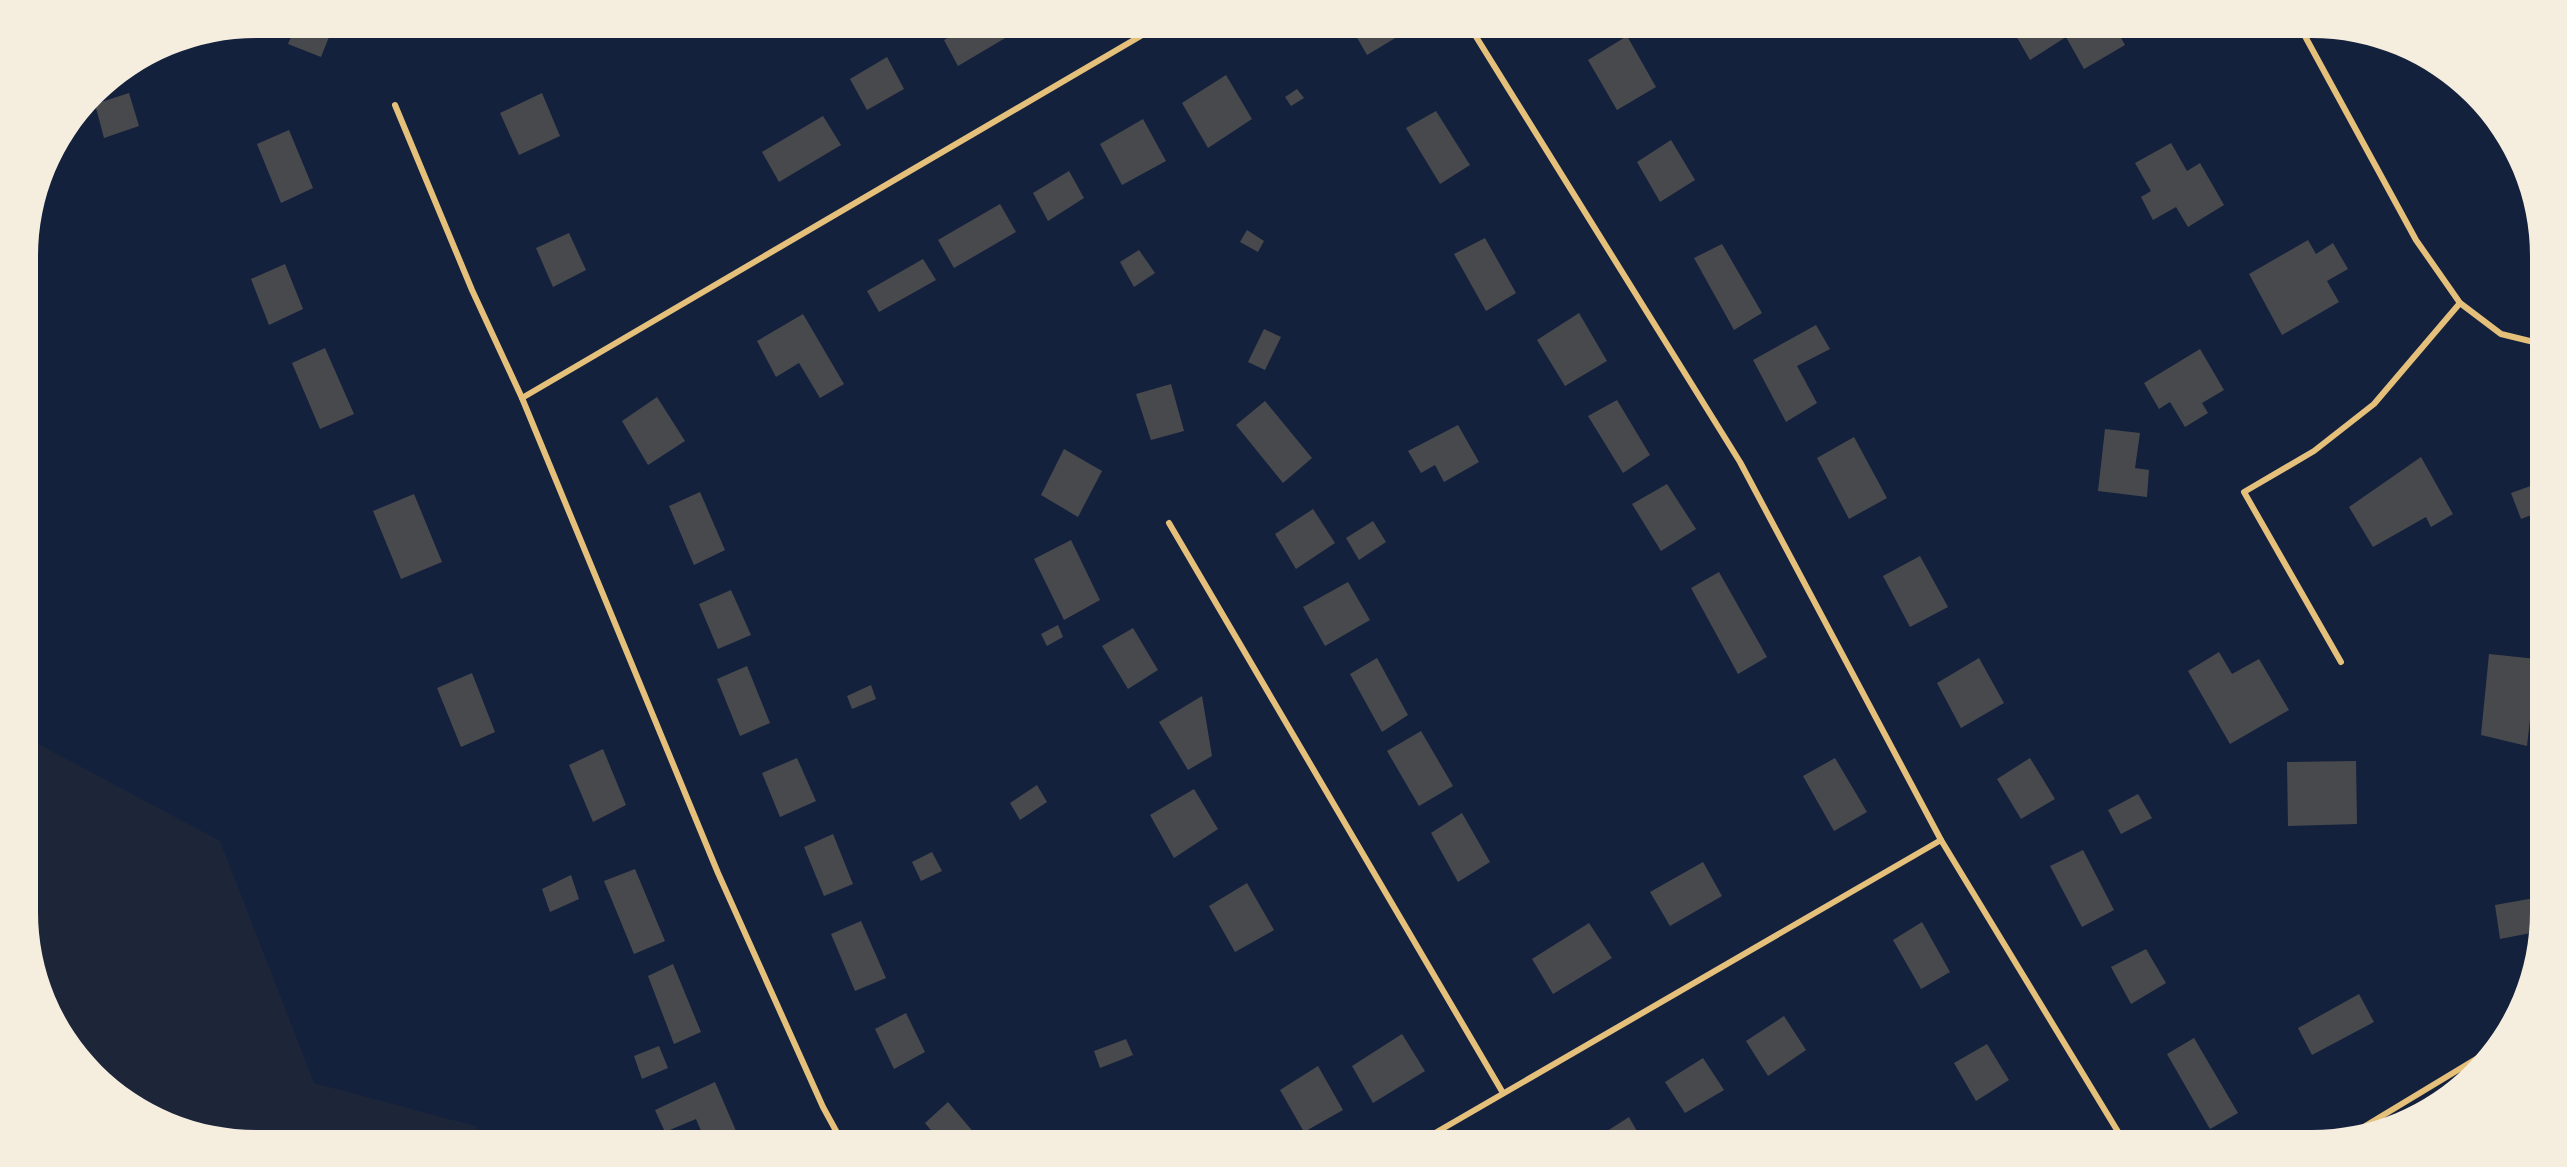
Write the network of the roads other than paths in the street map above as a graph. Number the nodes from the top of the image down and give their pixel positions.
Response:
1 (1137, 38) edge
2 (1477, 38) edge
3 (2306, 38) edge
4 (395, 105) dead end
5 (2460, 303) junction
6 (2530, 341) edge
7 (522, 398) junction
8 (1169, 523) dead end
9 (2341, 662) dead end
10 (1941, 840) junction
11 (2467, 1064) edge
12 (1503, 1093) junction
13 (2376, 1120) edge
14 (836, 1130) edge
15 (1440, 1130) edge
16 (2117, 1130) edge

1 - 7 street
2 - 10 street
3 - 5 street
4 - 7 street
5 - 6 street
5 - 9 street
7 - 14 street
8 - 12 street
10 - 12 street
10 - 16 street
11 - 13 street
12 - 15 street

